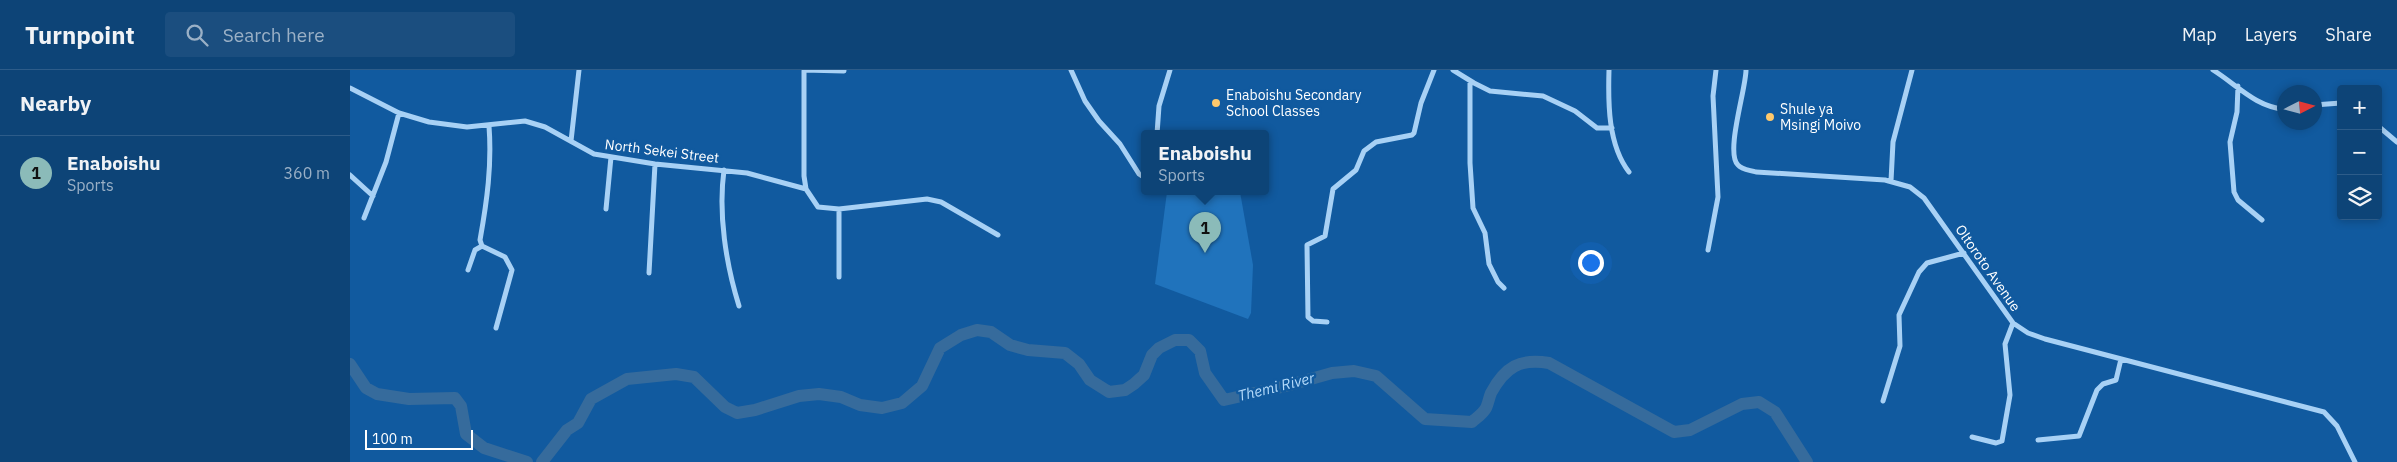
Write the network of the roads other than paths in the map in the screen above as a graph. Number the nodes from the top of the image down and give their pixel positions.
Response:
1 (579, 70) edge
2 (804, 70) edge
3 (1071, 70) edge
4 (1170, 70) edge
5 (1434, 70) edge
6 (1453, 70) edge
7 (1609, 70) edge
8 (1716, 70) edge
9 (1746, 70) edge
10 (1912, 70) edge
11 (2213, 70) edge
12 (844, 71) edge
13 (1470, 81) junction
14 (2238, 86) junction
15 (350, 88) edge
16 (2337, 103) edge
17 (2322, 104) edge
18 (2277, 109) edge
19 (398, 113) junction
20 (489, 126) junction
21 (1612, 128) junction
22 (2382, 129) edge
23 (1157, 130) edge
24 (571, 141) junction
25 (2397, 142) edge
26 (611, 157) junction
27 (655, 164) junction
28 (724, 170) junction
29 (1629, 172) dead end
30 (350, 175) edge
31 (1141, 175) edge
32 (1891, 181) junction
33 (806, 189) junction
34 (373, 196) junction
35 (606, 210) dead end
36 (838, 210) junction
37 (364, 218) dead end
38 (2262, 220) dead end
39 (998, 235) dead end
40 (482, 246) junction
41 (1708, 250) dead end
42 (1964, 253) junction
43 (468, 270) dead end
44 (649, 273) dead end
45 (838, 277) dead end
46 (1504, 288) dead end
47 (739, 306) dead end
48 (1328, 322) dead end
49 (2012, 323) junction
50 (496, 328) dead end
51 (2121, 359) junction
52 (1883, 402) dead end
53 (1972, 437) dead end
54 (2038, 440) dead end
55 (2355, 462) edge

1 - 24 street
2 - 12 street
2 - 33 street
3 - 31 street
4 - 23 street
5 - 48 street
6 - 13 street
7 - 21 street
8 - 41 street
9 - 32 street, Oltoroto Avenue
10 - 32 street
11 - 14 street
13 - 21 street
13 - 46 street
14 - 18 street
14 - 38 street
15 - 19 street, North Sekei Street
16 - 17 street
19 - 20 street, North Sekei Street
19 - 34 street
20 - 24 street, North Sekei Street
20 - 40 street
21 - 29 street
22 - 25 street
24 - 26 street, North Sekei Street
26 - 27 street, North Sekei Street
26 - 35 street
27 - 28 street, North Sekei Street
27 - 44 street
28 - 33 street, North Sekei Street
28 - 47 street
30 - 34 street
32 - 42 street, Oltoroto Avenue
33 - 36 street
34 - 37 street
36 - 39 street
36 - 45 street
40 - 43 street
40 - 50 street
42 - 49 street, Oltoroto Avenue
42 - 52 street
49 - 51 street, Oltoroto Avenue
49 - 53 street
51 - 54 street
51 - 55 street, Oltoroto Avenue

